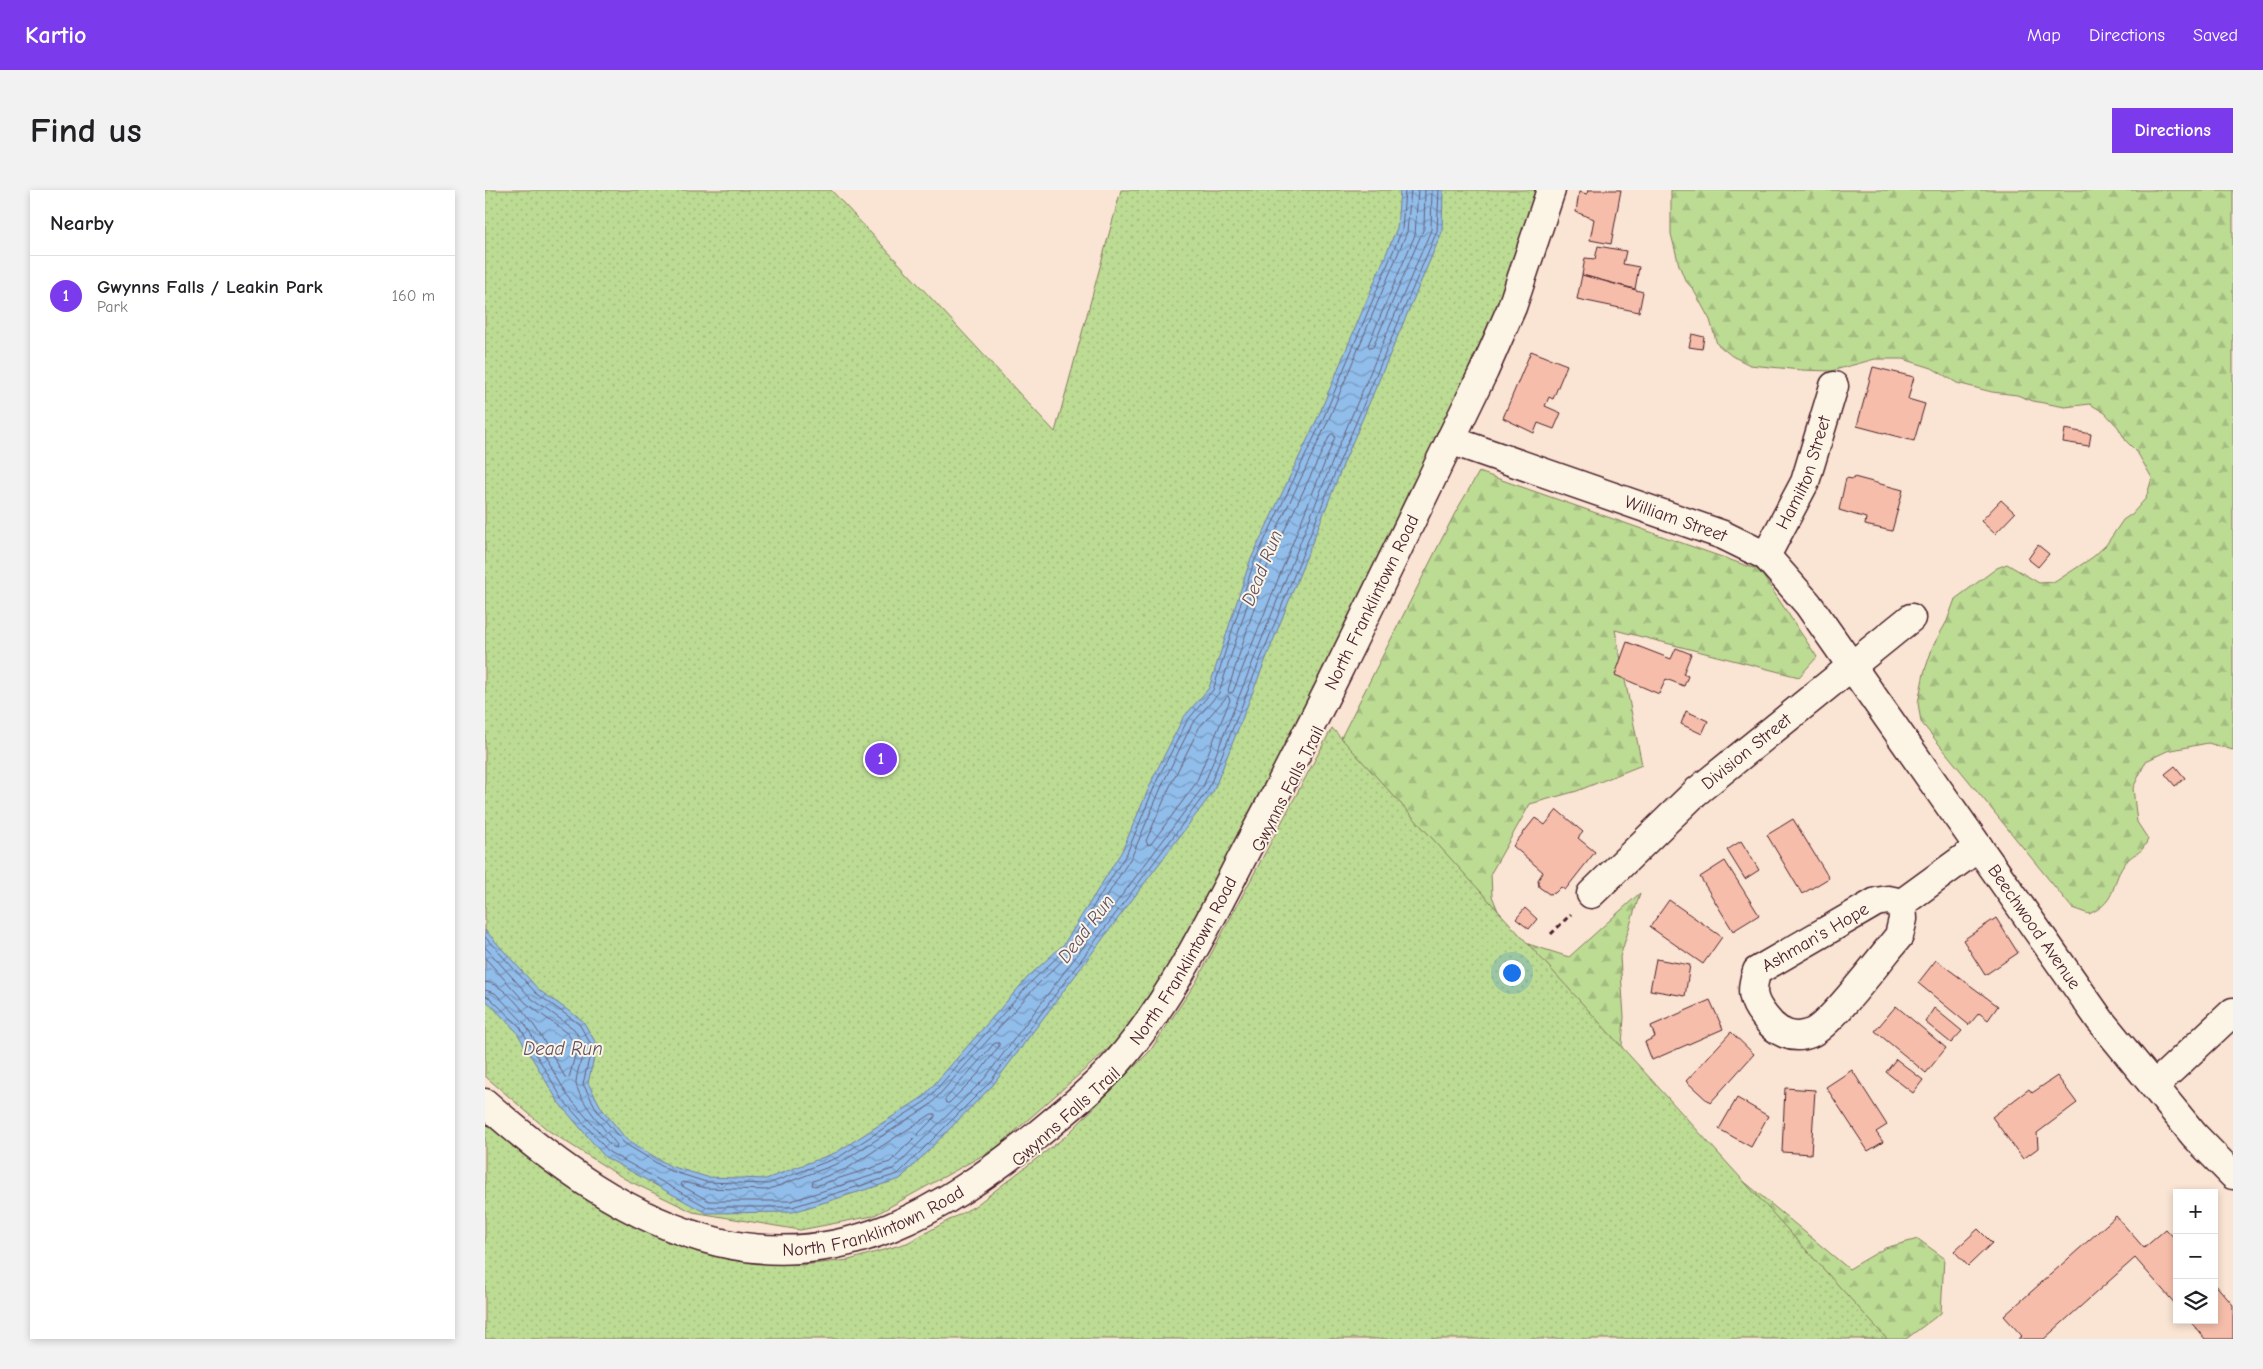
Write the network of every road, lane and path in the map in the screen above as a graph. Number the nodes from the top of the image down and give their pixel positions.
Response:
1 (1551, 190) edge
2 (1835, 386) dead end
3 (1450, 440) junction
4 (1766, 556) junction
5 (1911, 618) dead end
6 (1853, 667) junction
7 (1979, 847) junction
8 (1591, 894) dead end
9 (1902, 903) junction
10 (2233, 1012) edge
11 (2154, 1086) junction
12 (485, 1103) edge
13 (2233, 1175) edge

1 - 3 street, North Franklintown Road
2 - 4 street, Hamilton Street
3 - 4 street, William Street
3 - 12 street, North Franklintown Road
4 - 6 street, William Street
5 - 6 street, Division Street
6 - 7 street, Beechwood Avenue
6 - 8 street, Division Street
7 - 9 street
7 - 11 street, Beechwood Avenue
9 - 9 street, Ashman's Hope
10 - 11 street
11 - 13 street, Beechwood Avenue

